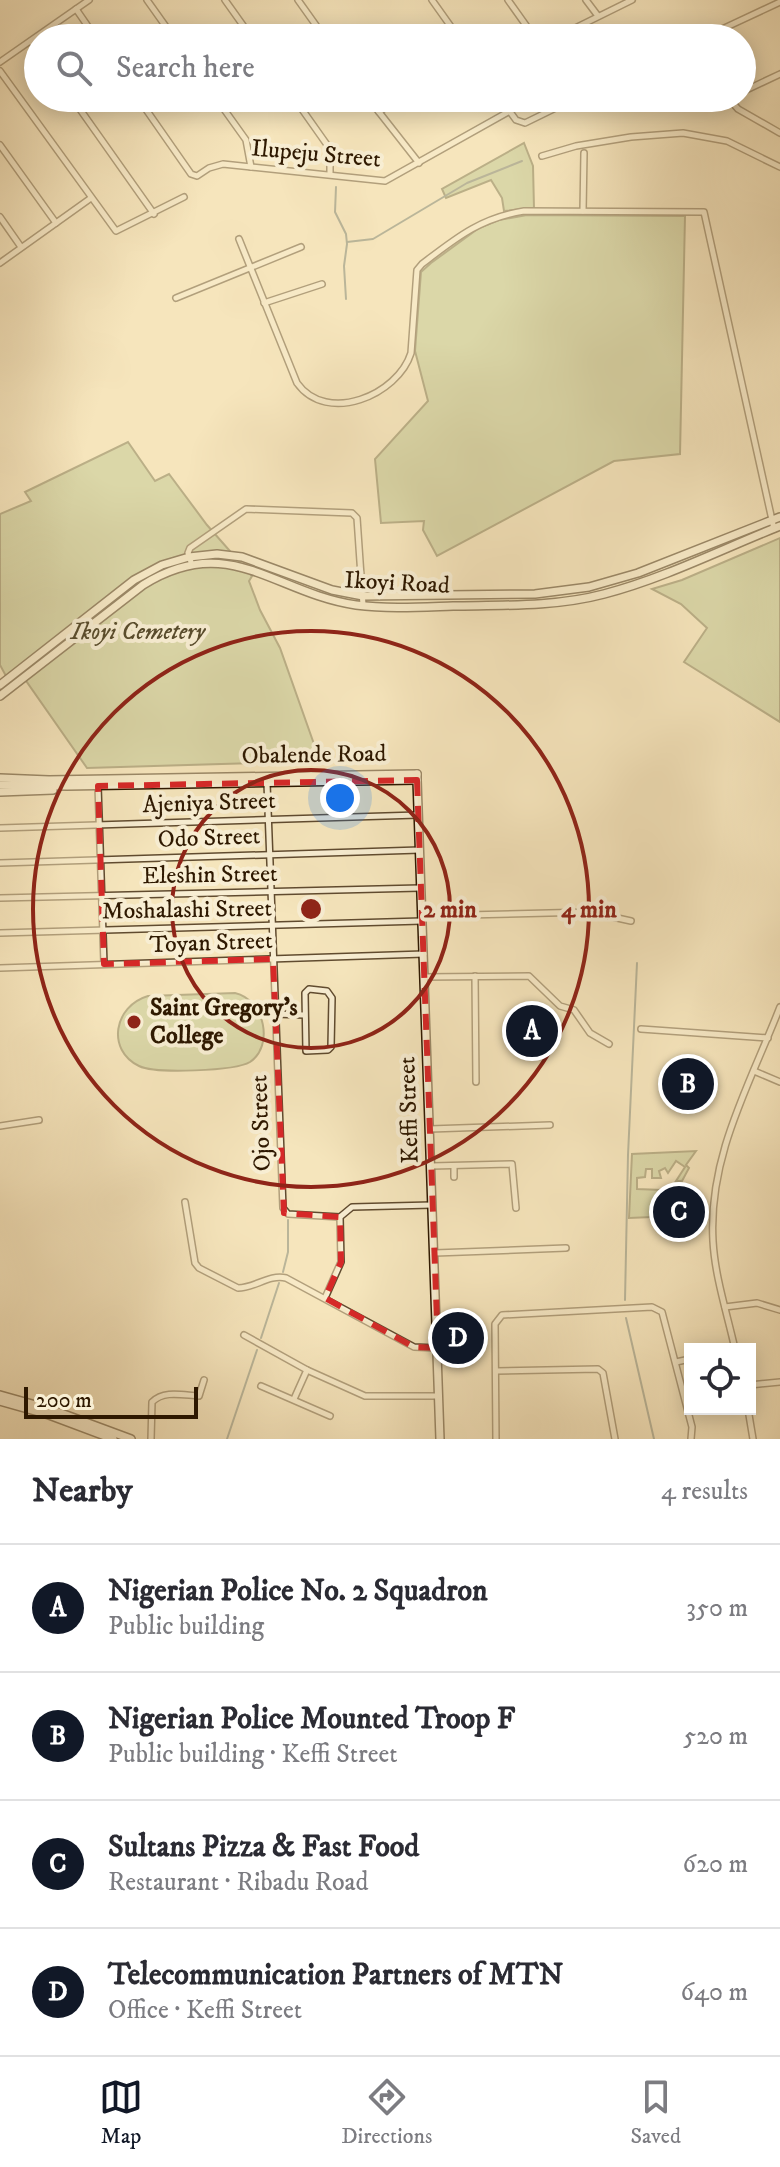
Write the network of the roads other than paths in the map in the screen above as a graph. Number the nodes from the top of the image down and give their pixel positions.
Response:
1 (89, 0) edge
2 (147, 0) edge
3 (225, 0) edge
4 (298, 0) edge
5 (508, 0) edge
6 (586, 0) edge
7 (632, 0) edge
8 (434, 1) edge
9 (780, 2) edge
10 (76, 9) junction
11 (598, 16) junction
12 (55, 24) edge
13 (86, 24) edge
14 (164, 24) edge
15 (242, 24) edge
16 (315, 24) edge
17 (450, 24) edge
18 (525, 24) edge
19 (582, 24) edge
20 (733, 24) edge
21 (24, 46) edge
22 (0, 62) edge
23 (0, 71) edge
24 (780, 74) edge
25 (756, 85) edge
26 (24, 104) edge
27 (29, 112) edge
28 (82, 112) edge
29 (148, 112) edge
30 (226, 112) edge
31 (304, 112) edge
32 (379, 112) edge
33 (508, 112) edge
34 (511, 112) edge
35 (548, 112) edge
36 (743, 112) edge
37 (780, 133) edge
38 (0, 145) edge
39 (584, 153) dead end
40 (542, 156) dead end
41 (419, 163) junction
42 (251, 167) junction
43 (780, 167) edge
44 (330, 174) junction
45 (184, 197) dead end
46 (91, 198) junction
47 (583, 211) junction
48 (154, 214) junction
49 (0, 217) edge
50 (56, 223) junction
51 (239, 239) dead end
52 (21, 247) junction
53 (301, 247) dead end
54 (0, 263) edge
55 (250, 267) junction
56 (322, 284) dead end
57 (176, 298) dead end
58 (264, 303) junction
59 (780, 517) edge
60 (775, 525) edge
61 (190, 561) junction
62 (363, 601) junction
63 (16, 684) junction
64 (0, 685) edge
65 (0, 696) edge
66 (0, 703) edge
67 (0, 778) edge
68 (417, 780) junction
69 (267, 783) junction
70 (0, 785) edge
71 (67, 786) junction
72 (98, 786) junction
73 (0, 792) edge
74 (418, 815) junction
75 (268, 820) junction
76 (100, 825) junction
77 (0, 828) edge
78 (420, 850) junction
79 (270, 854) junction
80 (101, 860) junction
81 (0, 863) edge
82 (421, 888) junction
83 (271, 892) junction
84 (102, 894) junction
85 (0, 898) edge
86 (422, 919) junction
87 (631, 921) dead end
88 (272, 926) junction
89 (103, 929) junction
90 (0, 933) edge
91 (424, 954) junction
92 (273, 959) junction
93 (104, 964) junction
94 (0, 968) edge
95 (475, 976) junction
96 (424, 977) junction
97 (779, 1011) edge
98 (275, 1014) junction
99 (304, 1015) junction
100 (641, 1029) dead end
101 (768, 1038) junction
102 (609, 1044) dead end
103 (754, 1071) junction
104 (476, 1082) dead end
105 (780, 1082) edge
106 (39, 1120) dead end
107 (550, 1125) dead end
108 (0, 1126) edge
109 (430, 1129) junction
110 (432, 1166) junction
111 (454, 1166) junction
112 (454, 1177) dead end
113 (185, 1202) dead end
114 (433, 1204) junction
115 (516, 1208) dead end
116 (340, 1217) junction
117 (566, 1248) dead end
118 (435, 1253) junction
119 (325, 1298) junction
120 (725, 1307) junction
121 (780, 1310) edge
122 (244, 1335) dead end
123 (732, 1343) edge
124 (438, 1348) junction
125 (684, 1360) edge
126 (676, 1362) junction
127 (307, 1370) junction
128 (496, 1371) junction
129 (204, 1380) dead end
130 (780, 1382) edge
131 (756, 1384) edge
132 (261, 1386) dead end
133 (0, 1395) edge
134 (440, 1396) junction
135 (294, 1399) junction
136 (0, 1401) edge
137 (749, 1415) edge
138 (330, 1416) dead end
139 (113, 1439) edge
140 (131, 1439) edge
141 (151, 1439) edge
142 (440, 1439) edge
143 (496, 1439) edge
144 (615, 1439) edge
145 (691, 1439) edge
146 (753, 1439) edge

1 - 10 street
2 - 14 street
3 - 15 street
4 - 16 street
5 - 18 street
6 - 11 street
7 - 11 street
8 - 17 street
9 - 20 street
10 - 12 street
10 - 13 street
11 - 19 street
21 - 22 street
23 - 26 street
24 - 25 street
27 - 46 street
28 - 48 street
29 - 42 street, Ilupeju Street
30 - 42 street
31 - 44 street
32 - 41 street
33 - 41 street, Ilupeju Street
34 - 35 street
36 - 37 street
38 - 50 street
39 - 47 street
40 - 43 street
41 - 44 street, Ilupeju Street
42 - 44 street, Ilupeju Street
45 - 48 street
46 - 48 street
46 - 50 street
47 - 58 street
47 - 60 street
49 - 52 street
50 - 52 street
51 - 55 street
52 - 54 street
53 - 55 street
55 - 57 street
55 - 58 street
56 - 58 street
59 - 60 main road, Ikoyi Road
60 - 62 main road, Ikoyi Road
61 - 62 main road, Ikoyi Road
61 - 62 street
61 - 63 main road, Ikoyi Road
61 - 64 main road, Ikoyi Road
63 - 65 main road, Ikoyi Road
63 - 66 main road
67 - 68 main road, Obalende Road
68 - 69 main road, Obalende Road
68 - 74 main road, Keffi Street
69 - 72 main road, Obalende Road
69 - 75 street, Ojo Street
70 - 71 main road, Obalende Road
71 - 72 main road, Obalende Road
71 - 73 main road, Obalende Road
72 - 76 street
74 - 75 street, Ajeniya Street
74 - 78 main road, Keffi Street
75 - 76 street, Ajeniya Street
75 - 79 street, Ojo Street
76 - 77 street, Ajeniya Street
76 - 80 street
78 - 79 street, Odo Street
78 - 82 main road, Keffi Street
79 - 80 street, Odo Street
79 - 83 street, Ojo Street
80 - 81 street, Odo Street
80 - 84 street
82 - 83 street, Eleshin Street
82 - 86 main road, Keffi Street
83 - 84 street, Eleshin Street
83 - 88 street, Ojo Street
84 - 85 street, Eleshin Street
84 - 89 street
86 - 87 street, Moshalashi Street
86 - 88 street, Moshalashi Street
86 - 91 main road, Keffi Street
88 - 89 street, Moshalashi Street
88 - 92 street, Ojo Street
89 - 90 street, Moshalashi Street
89 - 93 street
91 - 92 street, Toyan Street
91 - 96 main road, Keffi Street
92 - 93 street, Toyan Street
92 - 98 street, Ojo Street
93 - 94 street, Toyan Street
95 - 96 street
95 - 102 street
95 - 104 street
96 - 109 main road, Keffi Street
97 - 101 street
98 - 99 street
98 - 116 street, Ojo Street
99 - 99 street
100 - 101 street
101 - 103 street
103 - 105 street
103 - 120 street
106 - 108 street
107 - 109 street
109 - 110 main road, Keffi Street
110 - 111 street
110 - 114 main road, Keffi Street
111 - 112 street
111 - 115 street
113 - 119 street
114 - 116 street
114 - 118 main road, Keffi Street
116 - 119 street
117 - 118 street
118 - 124 main road, Keffi Street
119 - 124 street
120 - 121 street
120 - 123 street
122 - 127 street
124 - 134 main road, Keffi Street
125 - 126 street
126 - 128 street
126 - 145 street
127 - 134 street
127 - 135 street
128 - 143 street
128 - 144 street
129 - 141 street
130 - 131 street
132 - 135 street
133 - 140 main road
134 - 142 main road, Keffi Street
135 - 138 street
136 - 139 main road
137 - 146 street

